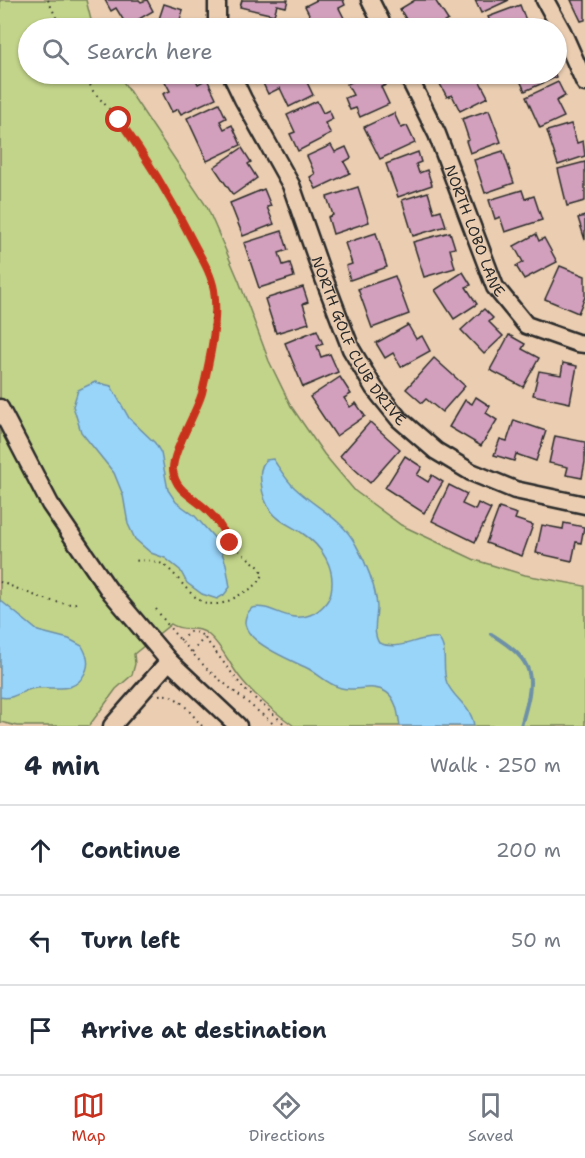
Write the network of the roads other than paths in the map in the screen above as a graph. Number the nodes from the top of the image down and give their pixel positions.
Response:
1 (217, 0) edge
2 (370, 0) edge
3 (545, 0) edge
4 (217, 18) edge
5 (379, 18) edge
6 (555, 18) edge
7 (567, 42) edge
8 (585, 83) edge
9 (236, 84) edge
10 (411, 84) edge
11 (585, 344) edge
12 (0, 408) edge
13 (585, 505) edge
14 (169, 661) junction
15 (112, 726) edge
16 (237, 726) edge

1 - 4 street
2 - 5 street
3 - 6 street
7 - 8 street
9 - 13 street, NORTH GOLF CLUB DRIVE
10 - 11 street, NORTH LOBO LANE
12 - 14 street, bridge
14 - 15 street
14 - 16 street

